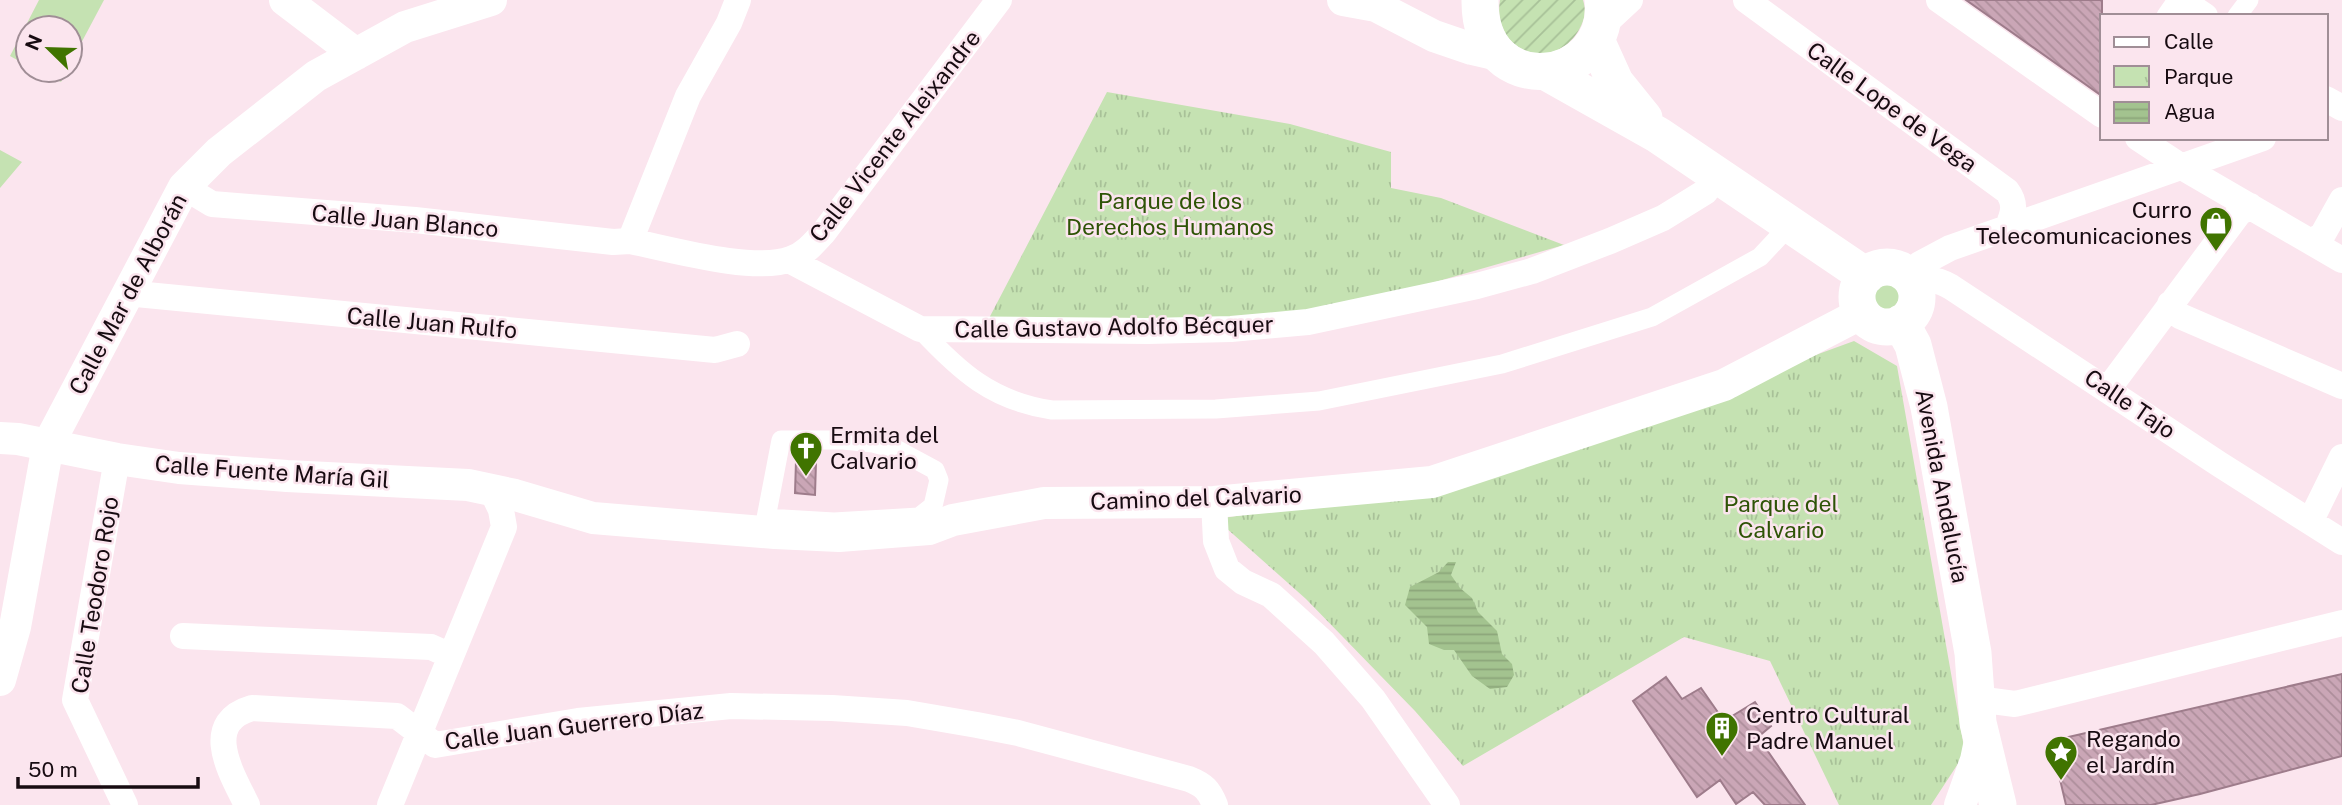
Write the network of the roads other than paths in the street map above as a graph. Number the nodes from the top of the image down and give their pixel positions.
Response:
1 (285, 0) edge
2 (491, 0) edge
3 (738, 0) edge
4 (999, 0) edge
5 (1343, 0) edge
6 (1407, 0) edge
7 (1480, 0) edge
8 (1630, 0) edge
9 (1746, 0) edge
10 (1939, 0) edge
11 (2179, 0) edge
12 (1377, 3) edge
13 (2168, 14) edge
14 (2202, 14) edge
15 (1600, 22) edge
16 (356, 54) junction
17 (1498, 55) junction
18 (1546, 72) junction
19 (2100, 112) edge
20 (1658, 135) junction
21 (2141, 140) edge
22 (2257, 140) edge
23 (2182, 167) junction
24 (1718, 175) junction
25 (184, 187) junction
26 (2342, 200) edge
27 (2250, 206) junction
28 (1791, 224) junction
29 (2008, 226) junction
30 (630, 241) junction
31 (2313, 242) junction
32 (789, 260) junction
33 (2342, 260) edge
34 (1866, 276) junction
35 (1912, 281) junction
36 (126, 293) junction
37 (2170, 304) junction
38 (1862, 313) junction
39 (1901, 323) junction
40 (920, 329) junction
41 (737, 344) dead end
42 (2106, 387) junction
43 (2342, 387) edge
44 (0, 438) edge
45 (48, 445) junction
46 (2342, 457) edge
47 (117, 459) junction
48 (491, 489) junction
49 (1214, 502) junction
50 (544, 505) junction
51 (766, 518) joint
52 (2313, 522) junction
53 (504, 527) junction
54 (2342, 542) edge
55 (2342, 623) edge
56 (183, 636) dead end
57 (1973, 653) junction
58 (451, 656) junction
59 (0, 680) edge
60 (1992, 701) junction
61 (420, 732) junction
62 (1981, 736) junction
63 (125, 805) edge
64 (247, 805) edge
65 (390, 805) edge
66 (1215, 805) edge
67 (1447, 805) edge
68 (1960, 805) edge
69 (1998, 805) edge
70 (2018, 805) edge

1 - 16 street
2 - 16 street, Calle Mar de Alborán
3 - 30 street
4 - 32 street, Calle Vicente Aleixandre
5 - 12 street
6 - 12 street
7 - 17 main road
8 - 15 street
9 - 29 street, Calle Lope de Vega
10 - 19 street
11 - 13 street
11 - 14 street
12 - 17 street
15 - 18 main road
15 - 20 main road
16 - 25 street, Calle Mar de Alborán
17 - 18 main road
18 - 20 main road
20 - 24 main road
21 - 23 street
22 - 23 street
23 - 27 street
23 - 29 street
24 - 28 main road
24 - 40 street, Calle Gustavo Adolfo Bécquer
25 - 30 street, Calle Juan Blanco
25 - 36 street, Calle Mar de Alborán
26 - 31 street
27 - 31 street
27 - 37 street
28 - 34 main road
28 - 40 street
29 - 35 street
30 - 32 street, Calle Vicente Aleixandre
31 - 33 street
32 - 40 street, Calle Gustavo Adolfo Bécquer
34 - 35 main road
34 - 38 main road
35 - 39 main road
35 - 42 street, Calle Tajo
36 - 41 street, Calle Juan Rulfo
36 - 45 street, Calle Mar de Alborán
37 - 42 street
37 - 43 street
38 - 39 main road
38 - 49 street, Camino del Calvario
39 - 57 main road, Avenida Andalucía
42 - 52 street, Calle Tajo
44 - 45 street, Calle Fuente María Gil
45 - 47 street, Calle Fuente María Gil
45 - 59 street, Calle Mar de Alborán
46 - 52 street
47 - 48 street, Calle Fuente María Gil
47 - 63 street, Calle Teodoro Rojo
48 - 50 street, Calle Fuente María Gil
48 - 53 street
49 - 50 street, Camino del Calvario
49 - 67 street
50 - 53 street
51 - 51 street
52 - 54 street, Calle Tajo
53 - 58 street
55 - 60 street
56 - 58 street
57 - 60 main road, Avenida Andalucía
57 - 62 main road, Avenida Andalucía
58 - 61 street
60 - 70 main road, Avenida Andalucía
61 - 64 street
61 - 65 street
61 - 66 street, Calle Juan Guerrero Díaz
62 - 68 street
62 - 69 main road, Avenida Andalucía

